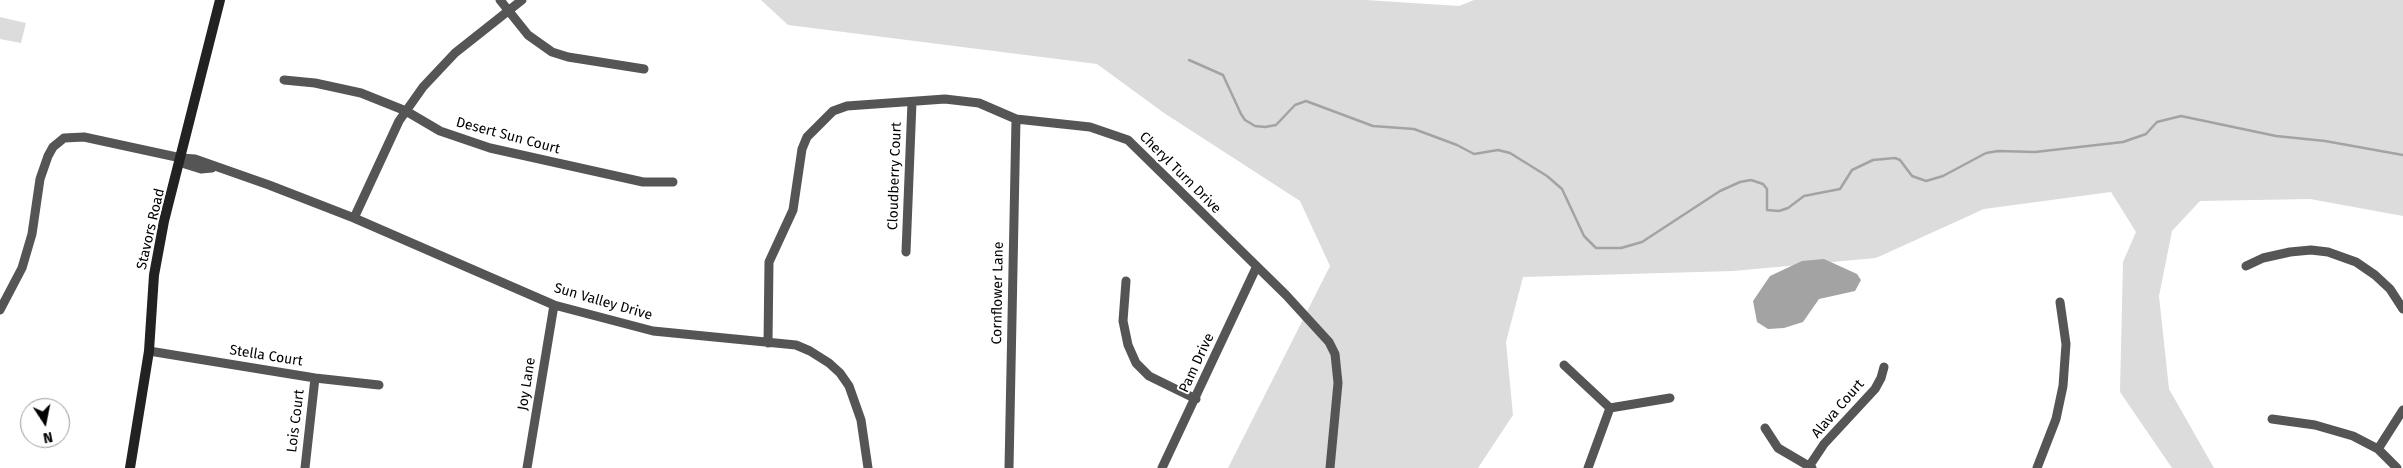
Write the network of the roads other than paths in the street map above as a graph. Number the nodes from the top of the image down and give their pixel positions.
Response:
1 (220, 0) edge
2 (500, 0) edge
3 (522, 0) edge
4 (507, 11) junction
5 (644, 69) dead end
6 (284, 80) dead end
7 (912, 102) junction
8 (406, 111) junction
9 (1016, 119) junction
10 (181, 158) junction
11 (674, 182) dead end
12 (354, 218) junction
13 (906, 252) dead end
14 (2246, 266) dead end
15 (1256, 268) junction
16 (1126, 281) dead end
17 (2060, 302) dead end
18 (554, 304) junction
19 (2403, 309) edge
20 (0, 310) edge
21 (768, 343) junction
22 (149, 351) junction
23 (1564, 365) dead end
24 (1884, 367) dead end
25 (315, 378) junction
26 (380, 385) dead end
27 (1670, 398) dead end
28 (1196, 399) junction
29 (1610, 408) junction
30 (2403, 410) edge
31 (2272, 418) dead end
32 (1765, 428) dead end
33 (2378, 449) junction
34 (130, 468) edge
35 (305, 468) edge
36 (527, 468) edge
37 (868, 468) edge
38 (1008, 468) edge
39 (1162, 468) edge
40 (1330, 468) edge
41 (1588, 468) edge
42 (1810, 468) edge
43 (2037, 468) edge
44 (2397, 468) edge

1 - 10 street, Stavors Road
2 - 4 street
3 - 4 street
4 - 5 street
4 - 8 street
6 - 8 street, Desert Sun Court
7 - 9 street, Cheryl Turn Drive
7 - 13 street, Cloudberry Court
7 - 21 street, Cheryl Turn Drive
8 - 11 street, Desert Sun Court
8 - 12 street
9 - 15 street, Cheryl Turn Drive
9 - 38 street, Cornflower Lane
10 - 12 street, Sun Valley Drive
10 - 20 street, Sun Valley Drive
10 - 22 street, Stavors Road
12 - 18 street, Sun Valley Drive
14 - 19 street
15 - 28 street, Pam Drive
15 - 40 street, Cheryl Turn Drive
16 - 28 street
17 - 43 street
18 - 21 street, Sun Valley Drive
18 - 36 street, Joy Lane
21 - 37 street, Sun Valley Drive
22 - 25 street, Stella Court
22 - 34 street, Stavors Road
23 - 29 street
24 - 42 street, Alava Court
25 - 26 street, Stella Court
25 - 35 street, Lois Court
27 - 29 street
28 - 39 street, Pam Drive
29 - 41 street
30 - 33 street
31 - 33 street
32 - 42 street
33 - 44 street

